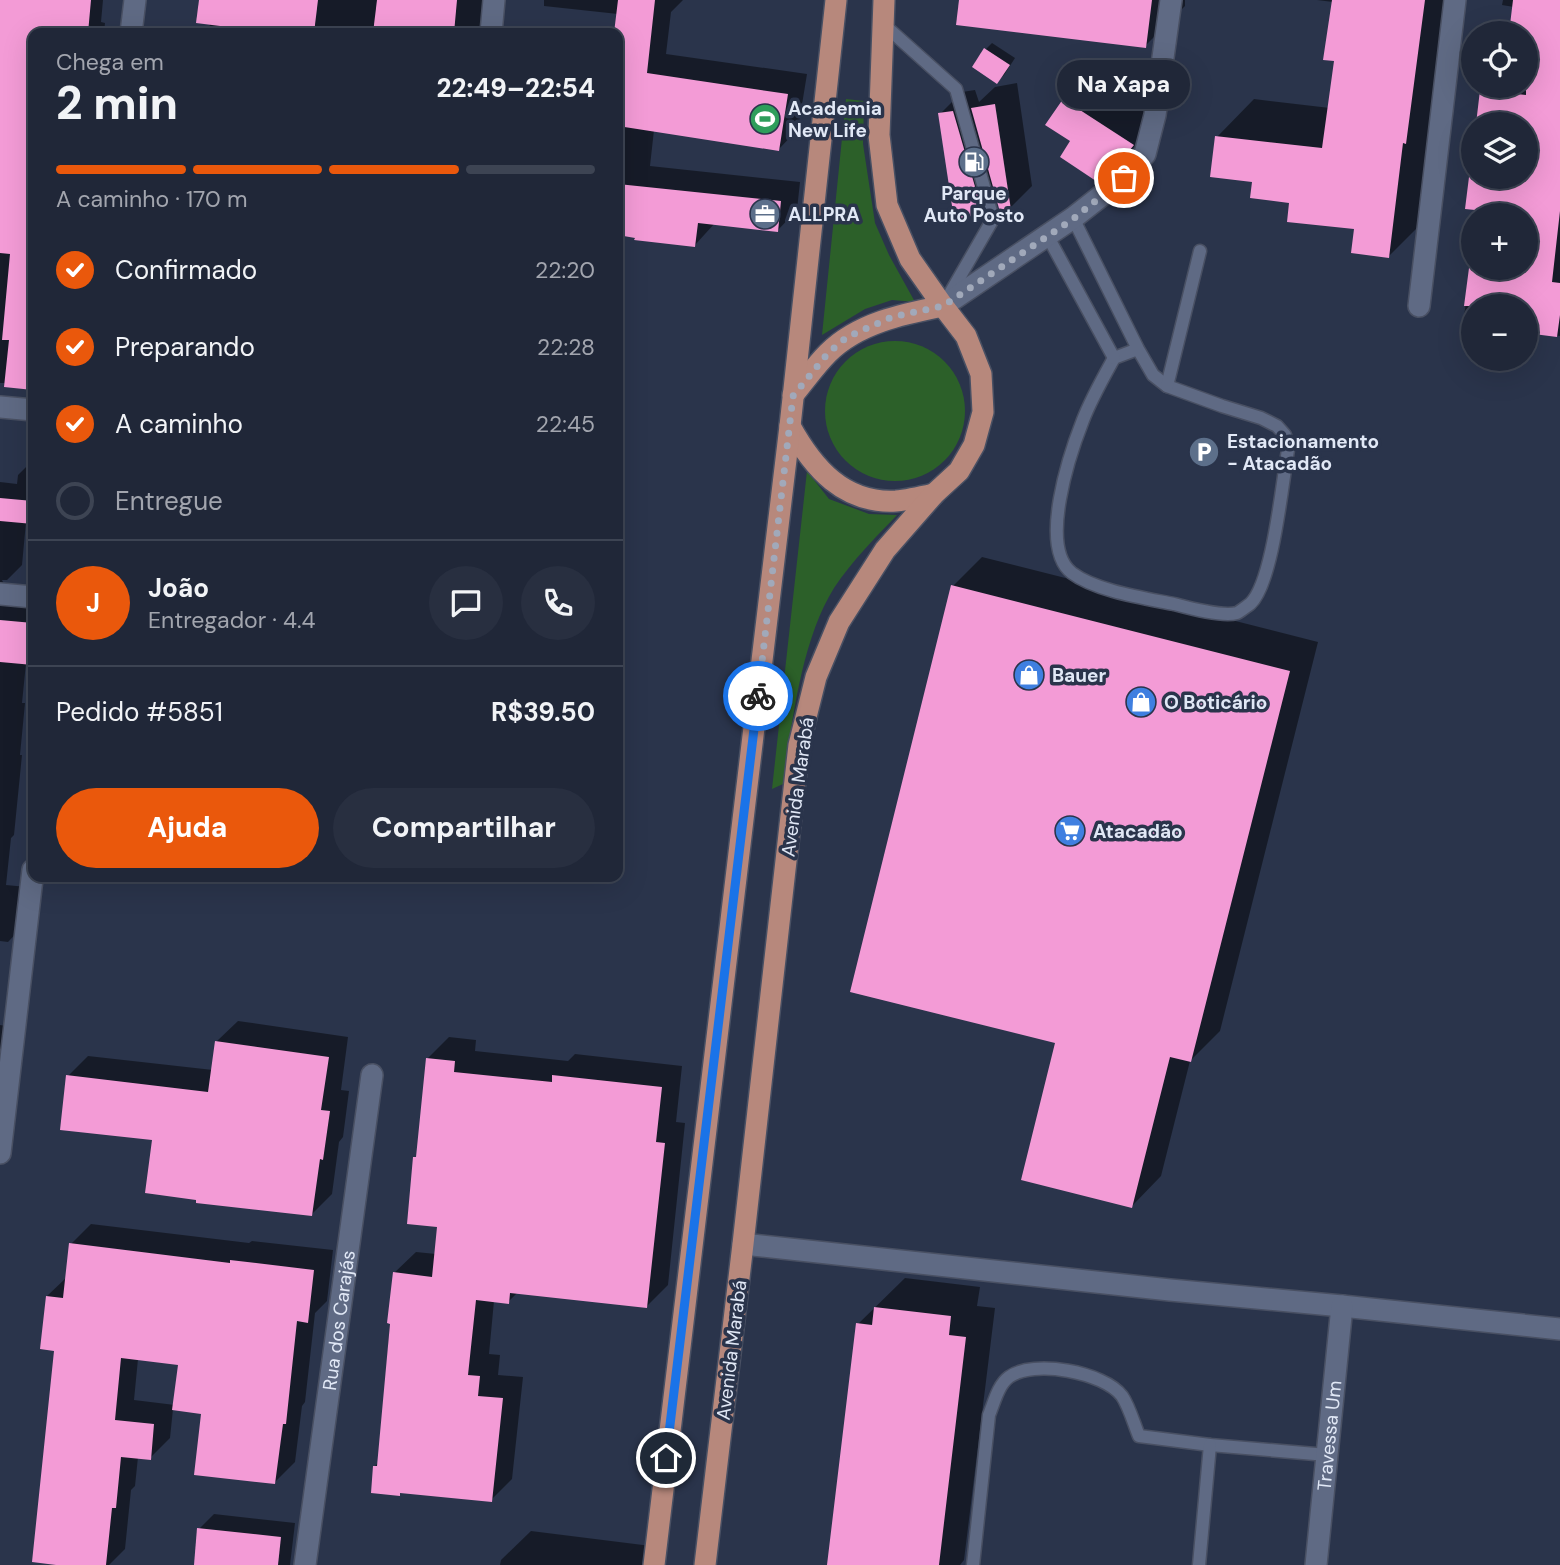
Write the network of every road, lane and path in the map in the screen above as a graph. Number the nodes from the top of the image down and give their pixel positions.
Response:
1 (135, 0) edge
2 (494, 0) edge
3 (836, 0) edge
4 (884, 0) edge
5 (1171, 0) edge
6 (1455, 0) edge
7 (882, 23) junction
8 (132, 28) edge
9 (491, 28) edge
10 (1073, 219) junction
11 (1047, 236) junction
12 (1199, 251) dead end
13 (943, 306) junction
14 (1419, 306) dead end
15 (1138, 349) junction
16 (1114, 358) junction
17 (1167, 386) junction
18 (793, 396) junction
19 (0, 407) edge
20 (28, 410) edge
21 (790, 426) junction
22 (934, 494) junction
23 (0, 594) edge
24 (28, 597) edge
25 (32, 882) edge
26 (372, 1075) dead end
27 (1, 1144) edge
28 (743, 1244) junction
29 (1342, 1306) junction
30 (1560, 1329) edge
31 (1210, 1445) junction
32 (1327, 1455) junction
33 (305, 1565) edge
34 (654, 1565) edge
35 (705, 1565) edge
36 (973, 1565) edge
37 (1199, 1565) edge
38 (1316, 1565) edge

1 - 8 street
2 - 9 street
3 - 18 main road
4 - 7 main road, Avenida Marabá
5 - 10 street
6 - 14 street
7 - 13 main road, Avenida Marabá
7 - 13 lane
10 - 11 street
10 - 15 lane
11 - 13 street
11 - 16 lane
12 - 17 lane
13 - 18 main road
13 - 22 main road, Avenida Marabá
15 - 16 lane
15 - 17 lane
16 - 17 lane
18 - 21 main road
19 - 20 street
21 - 22 main road
21 - 34 main road
22 - 28 main road, Avenida Marabá
23 - 24 street
25 - 27 street
26 - 33 street, Rua dos Carajás
28 - 29 street
28 - 35 main road, Avenida Marabá
29 - 30 street
29 - 32 street, Travessa Um
31 - 32 lane
31 - 36 lane
31 - 37 lane
32 - 38 street, Travessa Um

